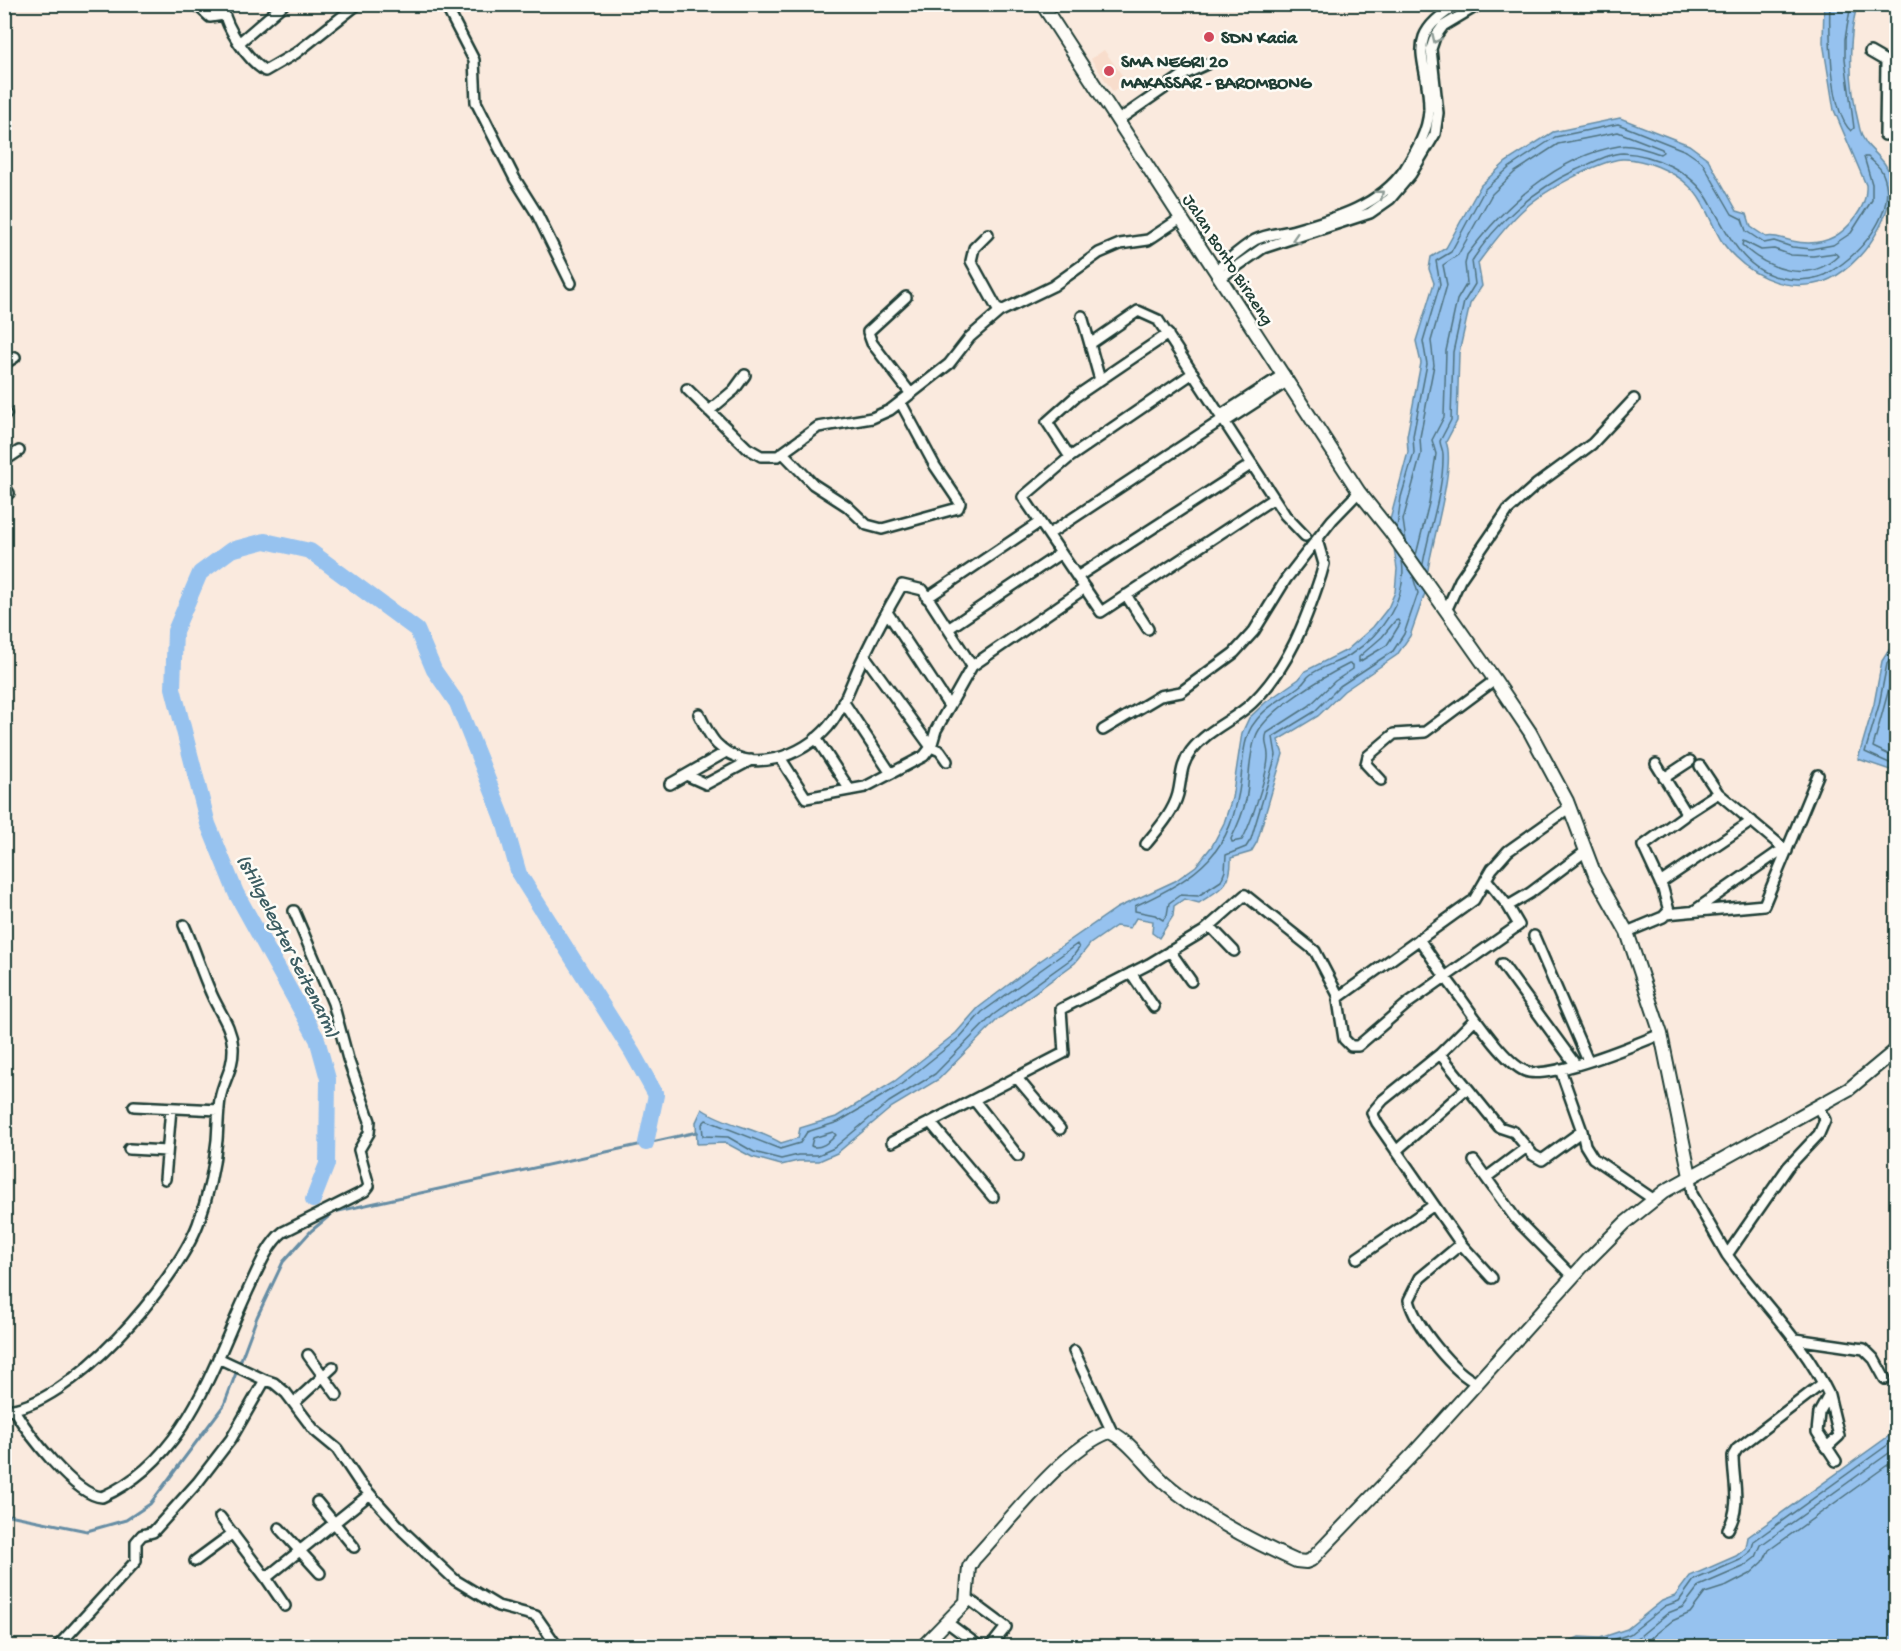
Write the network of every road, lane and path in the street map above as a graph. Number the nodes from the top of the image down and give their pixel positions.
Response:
1 (196, 4) edge
2 (227, 4) edge
3 (284, 4) edge
4 (358, 4) edge
5 (445, 4) edge
6 (1042, 4) edge
7 (1459, 4) edge
8 (1480, 4) edge
9 (1891, 4) edge
10 (1896, 7) edge
11 (224, 15) junction
12 (240, 42) junction
13 (1870, 52) dead end
14 (1886, 60) junction
15 (1207, 64) dead end
16 (1896, 67) edge
17 (1118, 121) junction
18 (1885, 135) dead end
19 (1180, 219) junction
20 (988, 234) dead end
21 (1218, 275) junction
22 (571, 283) dead end
23 (906, 297) dead end
24 (999, 312) junction
25 (1082, 316) dead end
26 (1168, 334) junction
27 (1090, 344) junction
28 (15, 357) dead end
29 (4, 364) edge
30 (1193, 373) junction
31 (745, 375) dead end
32 (1286, 378) junction
33 (1100, 380) junction
34 (687, 389) dead end
35 (912, 394) junction
36 (1634, 399) dead end
37 (900, 403) junction
38 (709, 411) junction
39 (1223, 419) junction
40 (19, 451) dead end
41 (783, 453) junction
42 (1070, 457) junction
43 (4, 461) edge
44 (1252, 464) junction
45 (1359, 492) junction
46 (1274, 498) junction
47 (1040, 522) junction
48 (1049, 534) junction
49 (1305, 536) dead end
50 (1317, 540) junction
51 (1061, 553) junction
52 (1077, 577) junction
53 (1085, 588) junction
54 (1126, 595) junction
55 (927, 598) junction
56 (1446, 611) junction
57 (887, 612) junction
58 (948, 629) junction
59 (1148, 629) dead end
60 (864, 655) junction
61 (972, 666) junction
62 (1495, 681) junction
63 (843, 701) junction
64 (949, 706) junction
65 (699, 714) dead end
66 (1103, 730) dead end
67 (816, 738) junction
68 (931, 747) junction
69 (726, 752) junction
70 (781, 759) junction
71 (751, 760) junction
72 (947, 761) dead end
73 (1690, 761) dead end
74 (1656, 764) dead end
75 (1700, 766) dead end
76 (890, 772) junction
77 (686, 775) junction
78 (1818, 775) dead end
79 (1664, 778) junction
80 (1381, 780) dead end
81 (670, 784) dead end
82 (850, 790) junction
83 (1718, 792) junction
84 (1570, 807) junction
85 (1684, 815) junction
86 (1752, 821) junction
87 (1146, 844) dead end
88 (1586, 851) junction
89 (1787, 851) junction
90 (1486, 879) junction
91 (1660, 883) junction
92 (1508, 906) junction
93 (294, 911) dead end
94 (1692, 912) junction
95 (1666, 914) junction
96 (184, 925) dead end
97 (1210, 926) junction
98 (1627, 932) junction
99 (1534, 936) dead end
100 (1419, 939) junction
101 (1170, 951) junction
102 (1234, 951) dead end
103 (1502, 964) dead end
104 (1131, 973) junction
105 (1445, 977) junction
106 (1191, 981) dead end
107 (1340, 997) junction
108 (1154, 1007) dead end
109 (1475, 1019) junction
110 (1661, 1034) junction
111 (1896, 1050) edge
112 (1440, 1054) junction
113 (1588, 1061) junction
114 (1575, 1064) junction
115 (1560, 1069) junction
116 (1016, 1077) junction
117 (1467, 1088) junction
118 (974, 1100) junction
119 (134, 1106) dead end
120 (1818, 1107) junction
121 (171, 1108) junction
122 (219, 1110) junction
123 (930, 1122) junction
124 (1060, 1129) dead end
125 (1582, 1131) junction
126 (892, 1142) dead end
127 (1527, 1147) junction
128 (129, 1149) dead end
129 (1396, 1150) junction
130 (167, 1151) junction
131 (1018, 1156) dead end
132 (1474, 1161) dead end
133 (1690, 1176) junction
134 (1487, 1177) junction
135 (165, 1179) dead end
136 (993, 1197) dead end
137 (1653, 1199) junction
138 (1434, 1205) junction
139 (1461, 1244) junction
140 (1727, 1255) junction
141 (1357, 1258) dead end
142 (1573, 1276) junction
143 (1492, 1278) dead end
144 (1795, 1339) junction
145 (1074, 1351) dead end
146 (308, 1355) dead end
147 (218, 1358) junction
148 (333, 1368) dead end
149 (323, 1376) junction
150 (262, 1379) junction
151 (1885, 1379) dead end
152 (1477, 1383) junction
153 (1823, 1383) junction
154 (337, 1395) dead end
155 (1829, 1395) junction
156 (294, 1403) junction
157 (9, 1410) edge
158 (1112, 1432) junction
159 (1826, 1448) junction
160 (1836, 1461) dead end
161 (370, 1494) junction
162 (317, 1502) dead end
163 (220, 1517) dead end
164 (334, 1522) junction
165 (279, 1528) dead end
166 (1728, 1529) dead end
167 (233, 1533) junction
168 (354, 1547) dead end
169 (299, 1550) junction
170 (195, 1561) dead end
171 (320, 1573) dead end
172 (266, 1578) junction
173 (967, 1598) junction
174 (285, 1606) dead end
175 (948, 1623) junction
176 (58, 1647) edge
177 (557, 1647) edge
178 (923, 1647) edge
179 (979, 1647) edge
180 (991, 1647) edge

1 - 11 street
2 - 11 street
3 - 12 street
4 - 12 street
5 - 22 street
6 - 17 street, Jalan Bonto Biraeng
21 -> 7 street
8 -> 21 street
9 - 10 street
11 - 12 street
13 - 14 street
14 - 16 street
14 - 18 street
15 - 17 street
17 - 19 street, Jalan Bonto Biraeng
19 - 21 street, Jalan Bonto Biraeng
19 - 24 street
20 - 24 street
21 - 32 street, Jalan Bonto Biraeng
23 - 35 street
24 - 35 street
25 - 27 street
26 - 27 street
26 - 30 street
26 - 33 street
27 - 33 street
28 - 29 street
30 - 39 street
30 - 42 street
31 - 38 street
32 - 39 street
32 - 45 street, Jalan Bonto Biraeng
33 - 42 street
34 - 38 street
35 - 37 street
36 - 56 street
37 - 41 street
37 - 41 street
38 - 41 street
39 - 44 street
39 - 48 street
40 - 43 street
42 - 47 street
44 - 46 street
44 - 52 street
45 - 50 street
45 - 56 street, Jalan Bonto Biraeng
46 - 49 street
46 - 54 street
47 - 48 street
47 - 55 street
48 - 51 street
50 - 66 street
50 - 87 street
51 - 52 street
51 - 58 street
52 - 53 street
53 - 54 street
53 - 61 street
54 - 59 street
55 - 57 street
55 - 58 street
56 - 62 street, Jalan Bonto Biraeng
57 - 60 street
57 - 64 street
58 - 61 street
60 - 63 street
60 - 68 street
61 - 64 street
62 - 80 street
62 - 84 street, Jalan Bonto Biraeng
63 - 67 street
63 - 76 street
64 - 68 street
65 - 69 street
67 - 70 street
67 - 82 street
68 - 72 street
68 - 76 street
69 - 71 street
69 - 77 street
70 - 71 street
70 - 82 street
71 - 77 street
73 - 79 street
74 - 79 street
75 - 83 street
76 - 82 street
77 - 81 street
78 - 89 street
79 - 85 street
83 - 85 street
83 - 86 street
84 - 88 street, Jalan Bonto Biraeng
84 - 90 street
85 - 91 street
86 - 89 street
86 - 91 street
88 - 92 street
88 - 98 street, Jalan Bonto Biraeng
89 - 94 street
89 - 94 street
90 - 92 street
90 - 100 street
91 - 95 street
92 - 105 street
93 - 147 street
94 - 95 street
95 - 98 street
96 - 122 street
97 - 101 street
97 - 102 street
97 - 107 street
98 - 110 street, Jalan Bonto Biraeng
99 - 113 street
100 - 105 street
100 - 107 street
101 - 104 street
101 - 106 street
103 - 114 street
104 - 108 street
104 - 116 street
105 - 107 street
105 - 109 street
109 - 112 street
109 - 115 street
110 - 113 street
110 - 133 street, Jalan Bonto Biraeng
111 - 120 street
112 - 117 street
112 - 129 street
113 - 114 street
114 - 115 street
115 - 125 street
116 - 118 street
116 - 124 street
117 - 127 street
117 - 129 street
118 - 123 street
118 - 131 street
119 - 121 street
120 - 133 street
120 - 140 street
121 - 122 street
121 - 130 street
122 - 157 street
123 - 126 street
123 - 136 street
125 - 127 street
125 - 137 street
127 - 134 street
128 - 130 street
129 - 138 street
130 - 135 street
132 - 134 street
133 - 137 street
133 - 140 street
134 - 142 street
137 - 142 street
138 - 139 street
138 - 141 street
139 - 143 street
139 - 152 street
140 - 144 street
142 - 152 street
144 - 151 street
144 - 153 street
145 - 158 street
146 - 149 street
147 - 150 street
147 - 157 street
148 - 149 street
149 - 154 street
149 - 156 street
150 - 156 street
150 - 176 street
152 - 158 street
153 - 155 street
153 - 166 street
155 - 159 street
155 - 159 street
156 - 161 street
158 - 173 street
159 - 160 street
161 - 164 street
161 - 177 street
162 - 164 street
163 - 167 street
164 - 168 street
164 - 169 street
165 - 169 street
167 - 170 street
167 - 172 street
169 - 171 street
169 - 172 street
172 - 174 street
173 - 175 street
173 - 180 street
175 - 178 street
175 - 179 street

